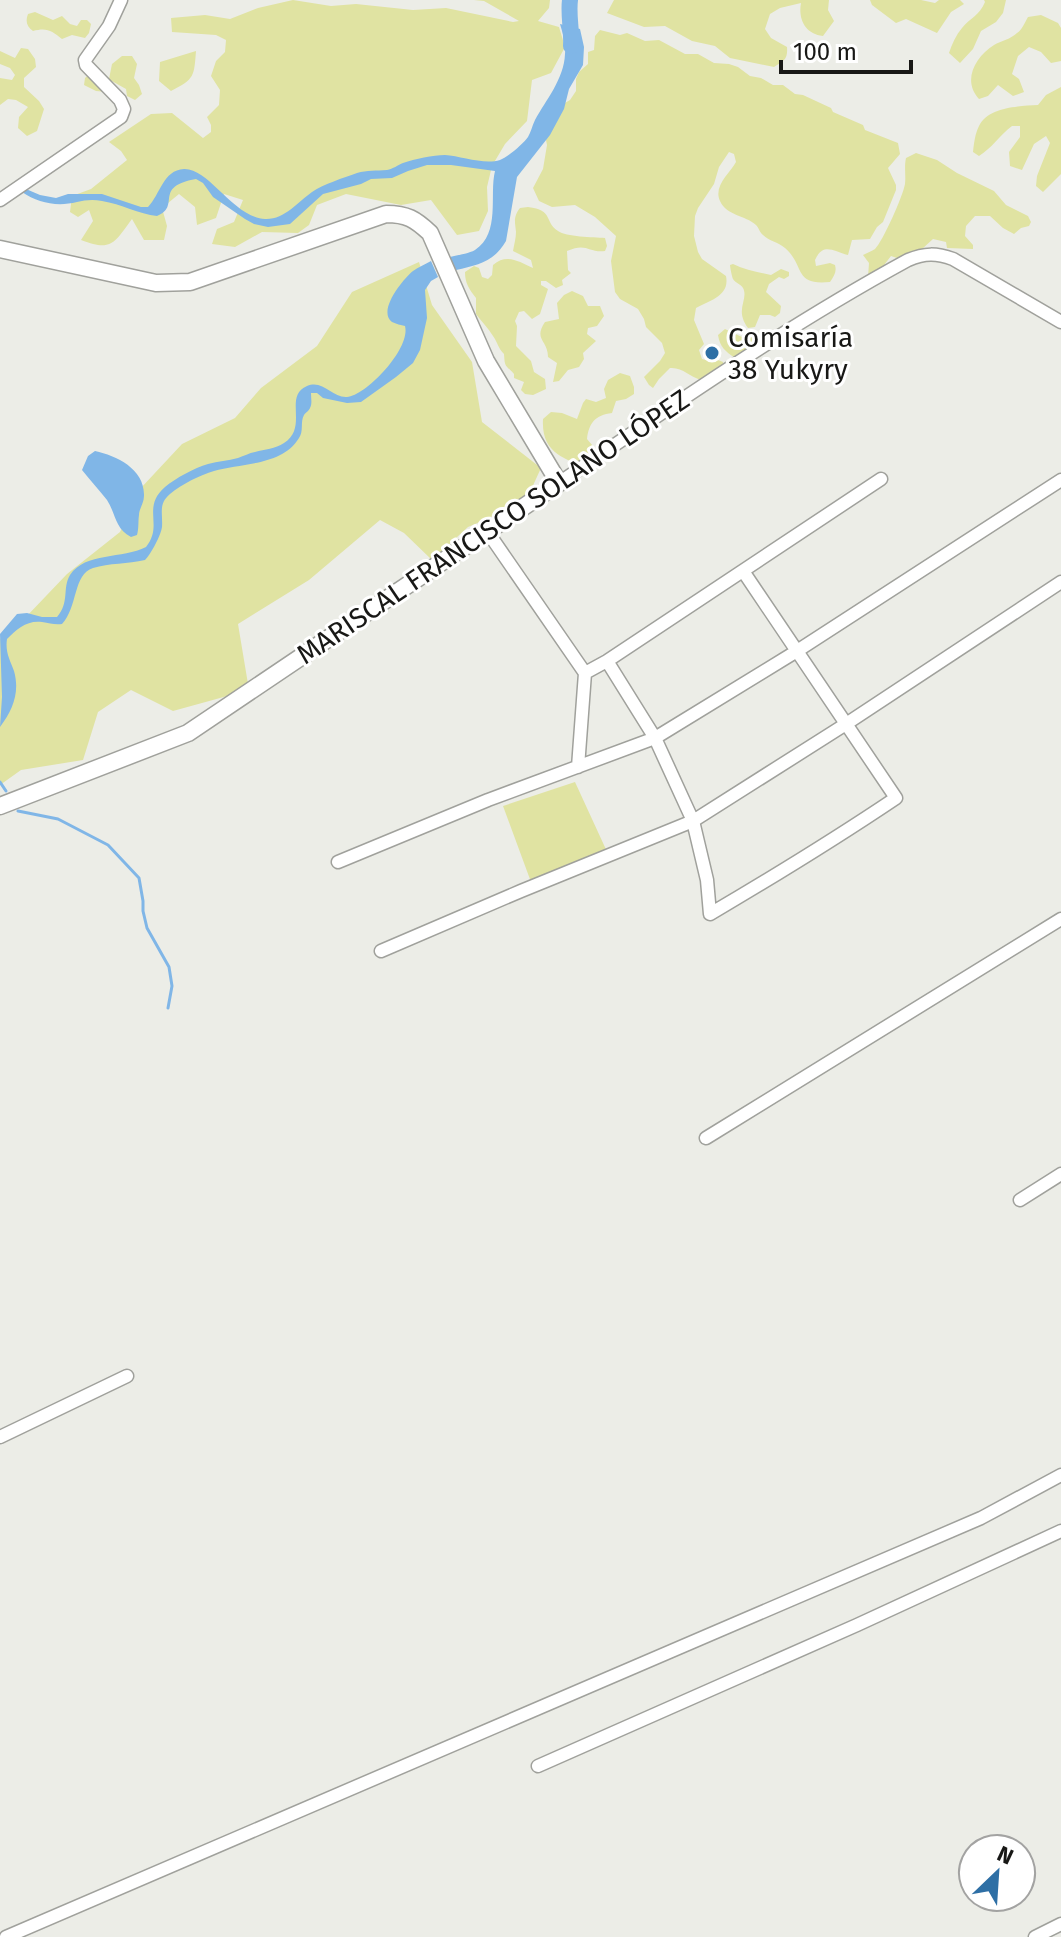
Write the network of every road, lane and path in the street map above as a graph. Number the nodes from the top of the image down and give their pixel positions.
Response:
1 (121, 0) edge
2 (0, 200) edge
3 (0, 249) edge
4 (1061, 322) edge
5 (881, 479) dead end
6 (1061, 480) edge
7 (559, 483) junction
8 (487, 531) junction
9 (743, 571) junction
10 (1061, 582) edge
11 (797, 651) junction
12 (607, 661) junction
13 (585, 673) junction
14 (846, 724) junction
15 (655, 738) junction
16 (578, 767) junction
17 (0, 806) edge
18 (693, 821) junction
19 (338, 862) dead end
20 (1061, 919) edge
21 (381, 951) dead end
22 (706, 1138) dead end
23 (1061, 1174) edge
24 (1020, 1200) dead end
25 (127, 1376) dead end
26 (0, 1437) edge
27 (1061, 1475) edge
28 (1061, 1531) edge
29 (538, 1766) dead end
30 (1061, 1924) edge
31 (6, 1937) edge
32 (1035, 1937) edge

1 - 2 street
3 - 7 main road
4 - 7 street, MARISCAL FRANCISCO SOLANO LÓPEZ
5 - 9 street
6 - 11 street
7 - 8 main road, MARISCAL FRANCISCO SOLANO LÓPEZ
8 - 13 street
8 - 17 main road, MARISCAL FRANCISCO SOLANO LÓPEZ
9 - 11 street
9 - 12 street
10 - 14 street
11 - 14 street
11 - 15 street
12 - 13 street
12 - 15 street
13 - 16 street
14 - 18 street
14 - 18 street
15 - 16 street
15 - 18 street
16 - 19 street
18 - 21 street
20 - 22 street
23 - 24 street
25 - 26 street
27 - 31 street
28 - 29 street
30 - 32 street

